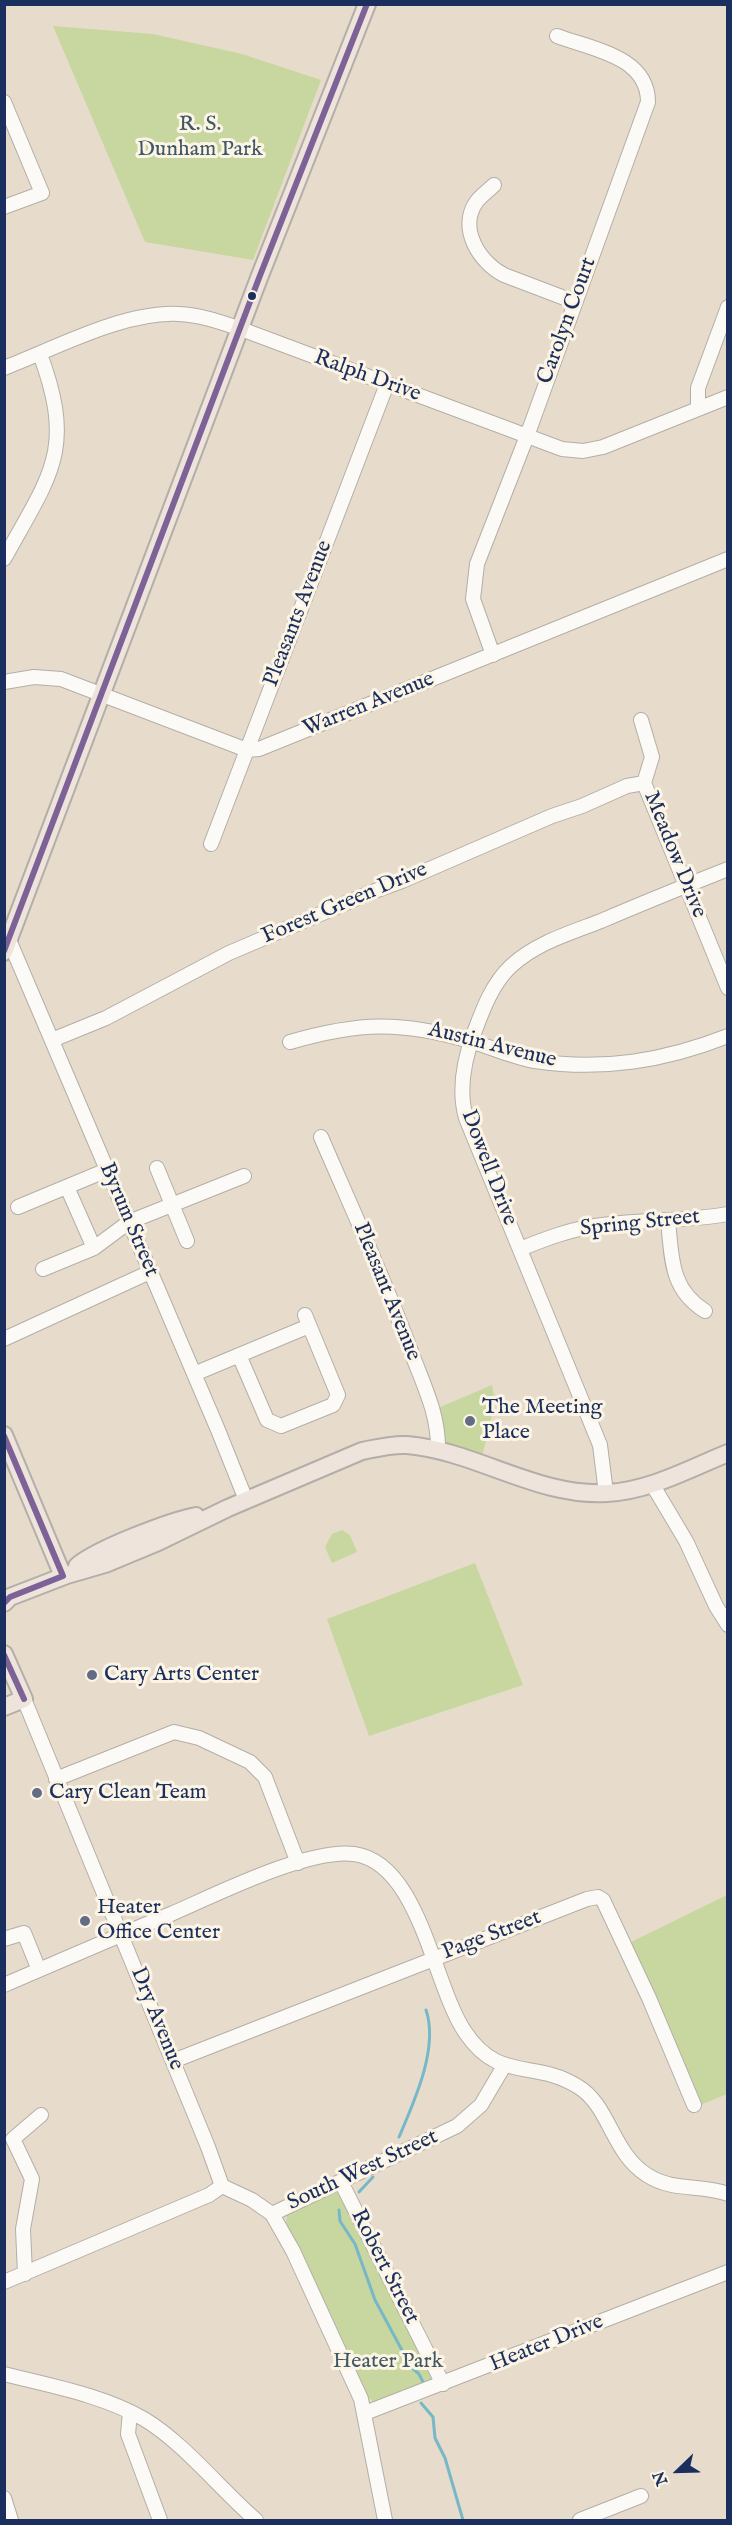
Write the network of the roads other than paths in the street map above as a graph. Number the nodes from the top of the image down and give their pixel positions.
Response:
1 (367, 4) edge
2 (557, 36) dead end
3 (4, 102) edge
4 (494, 185) dead end
5 (4, 207) edge
6 (575, 302) junction
7 (728, 307) edge
8 (241, 329) junction
9 (39, 354) junction
10 (4, 368) edge
11 (387, 384) junction
12 (728, 397) edge
13 (698, 409) junction
14 (527, 436) junction
15 (4, 559) edge
16 (728, 559) edge
17 (493, 655) junction
18 (4, 682) edge
19 (103, 694) junction
20 (641, 720) dead end
21 (247, 750) junction
22 (644, 783) junction
23 (212, 844) dead end
24 (728, 869) edge
25 (686, 886) junction
26 (7, 946) edge
27 (728, 988) edge
28 (728, 1036) edge
29 (52, 1040) junction
30 (471, 1041) junction
31 (290, 1042) dead end
32 (321, 1137) dead end
33 (158, 1168) dead end
34 (107, 1170) junction
35 (243, 1176) dead end
36 (68, 1187) junction
37 (172, 1204) junction
38 (18, 1207) dead end
39 (728, 1214) edge
40 (668, 1221) junction
41 (129, 1222) junction
42 (187, 1241) dead end
43 (93, 1248) junction
44 (520, 1249) junction
45 (43, 1269) dead end
46 (150, 1272) junction
47 (705, 1311) dead end
48 (4, 1339) edge
49 (239, 1355) junction
50 (194, 1374) junction
51 (4, 1435) edge
52 (438, 1451) junction
53 (728, 1453) edge
54 (652, 1484) junction
55 (606, 1494) junction
56 (246, 1500) junction
57 (65, 1576) junction
58 (4, 1603) edge
59 (728, 1625) edge
60 (4, 1654) edge
61 (24, 1699) junction
62 (4, 1707) edge
63 (57, 1779) junction
64 (298, 1863) junction
65 (121, 1935) junction
66 (4, 1939) edge
67 (434, 1959) junction
68 (39, 1970) junction
69 (4, 1985) edge
70 (172, 2061) junction
71 (504, 2066) junction
72 (694, 2105) dead end
73 (41, 2115) dead end
74 (342, 2182) junction
75 (222, 2186) junction
76 (728, 2194) edge
77 (272, 2214) junction
78 (728, 2272) edge
79 (25, 2274) junction
80 (4, 2282) edge
81 (4, 2374) edge
82 (444, 2384) junction
83 (130, 2412) junction
84 (365, 2413) junction
85 (641, 2496) dead end
86 (4, 2498) edge
87 (11, 2520) edge
88 (160, 2520) edge
89 (256, 2520) edge
90 (385, 2520) edge
91 (580, 2520) edge

1 - 8 main road
2 - 6 street, Carolyn Court
3 - 5 street
4 - 6 street
6 - 14 street, Carolyn Court
7 - 13 street
8 - 9 street, Ralph Drive
8 - 11 street, Ralph Drive
8 - 19 main road
9 - 10 street, Ralph Drive
9 - 15 street
11 - 14 street, Ralph Drive
11 - 21 street, Pleasants Avenue
12 - 13 street, Ralph Drive
13 - 14 street, Ralph Drive
14 - 17 street, Carolyn Court
16 - 17 street, Warren Avenue
17 - 21 street, Warren Avenue
18 - 19 street
19 - 21 street
19 - 26 main road
20 - 22 street, Meadow Drive
21 - 23 street, Pleasants Avenue
22 - 25 street, Meadow Drive
22 - 29 street, Forest Green Drive
24 - 25 street, Dowell Drive
25 - 27 street, Meadow Drive
25 - 30 street, Dowell Drive
26 - 29 street, Byrum Street
28 - 30 street, Austin Avenue
29 - 34 street, Byrum Street
30 - 31 street, Austin Avenue
30 - 44 street, Dowell Drive
32 - 52 street, Pleasant Avenue
33 - 37 street
34 - 36 street
34 - 41 street, Byrum Street
35 - 37 street
36 - 38 street
36 - 43 street
37 - 41 street
37 - 42 street
39 - 40 street, Spring Street
40 - 44 street, Spring Street
40 - 47 street
41 - 43 street
41 - 46 street, Byrum Street
43 - 45 street
44 - 55 street, Dowell Drive
46 - 48 street
46 - 50 street, Byrum Street
49 - 49 street
49 - 50 street
50 - 56 street, Byrum Street
51 - 57 main road
52 - 55 main road
52 - 56 main road
53 - 54 main road
54 - 55 main road
54 - 59 street
56 - 57 main road
57 - 58 main road
60 - 61 main road, Dry Avenue
61 - 62 main road
61 - 63 street, Dry Avenue
63 - 64 street
63 - 65 street, Dry Avenue
64 - 65 street
64 - 67 street
65 - 68 street
65 - 70 street, Dry Avenue
66 - 68 street
67 - 70 street, Page Street
67 - 71 street
67 - 72 street, Page Street
68 - 69 street
70 - 75 street, Dry Avenue
71 - 74 street, South West Street
71 - 76 street
73 - 79 street
74 - 77 street, South West Street
74 - 82 street, Robert Street
75 - 77 street, South West Street
75 - 79 street
77 - 84 street
78 - 82 street, Heater Drive
79 - 80 street
81 - 83 street
82 - 84 street, Heater Drive
83 - 88 street
83 - 89 street
84 - 90 street
85 - 91 street
86 - 87 street

